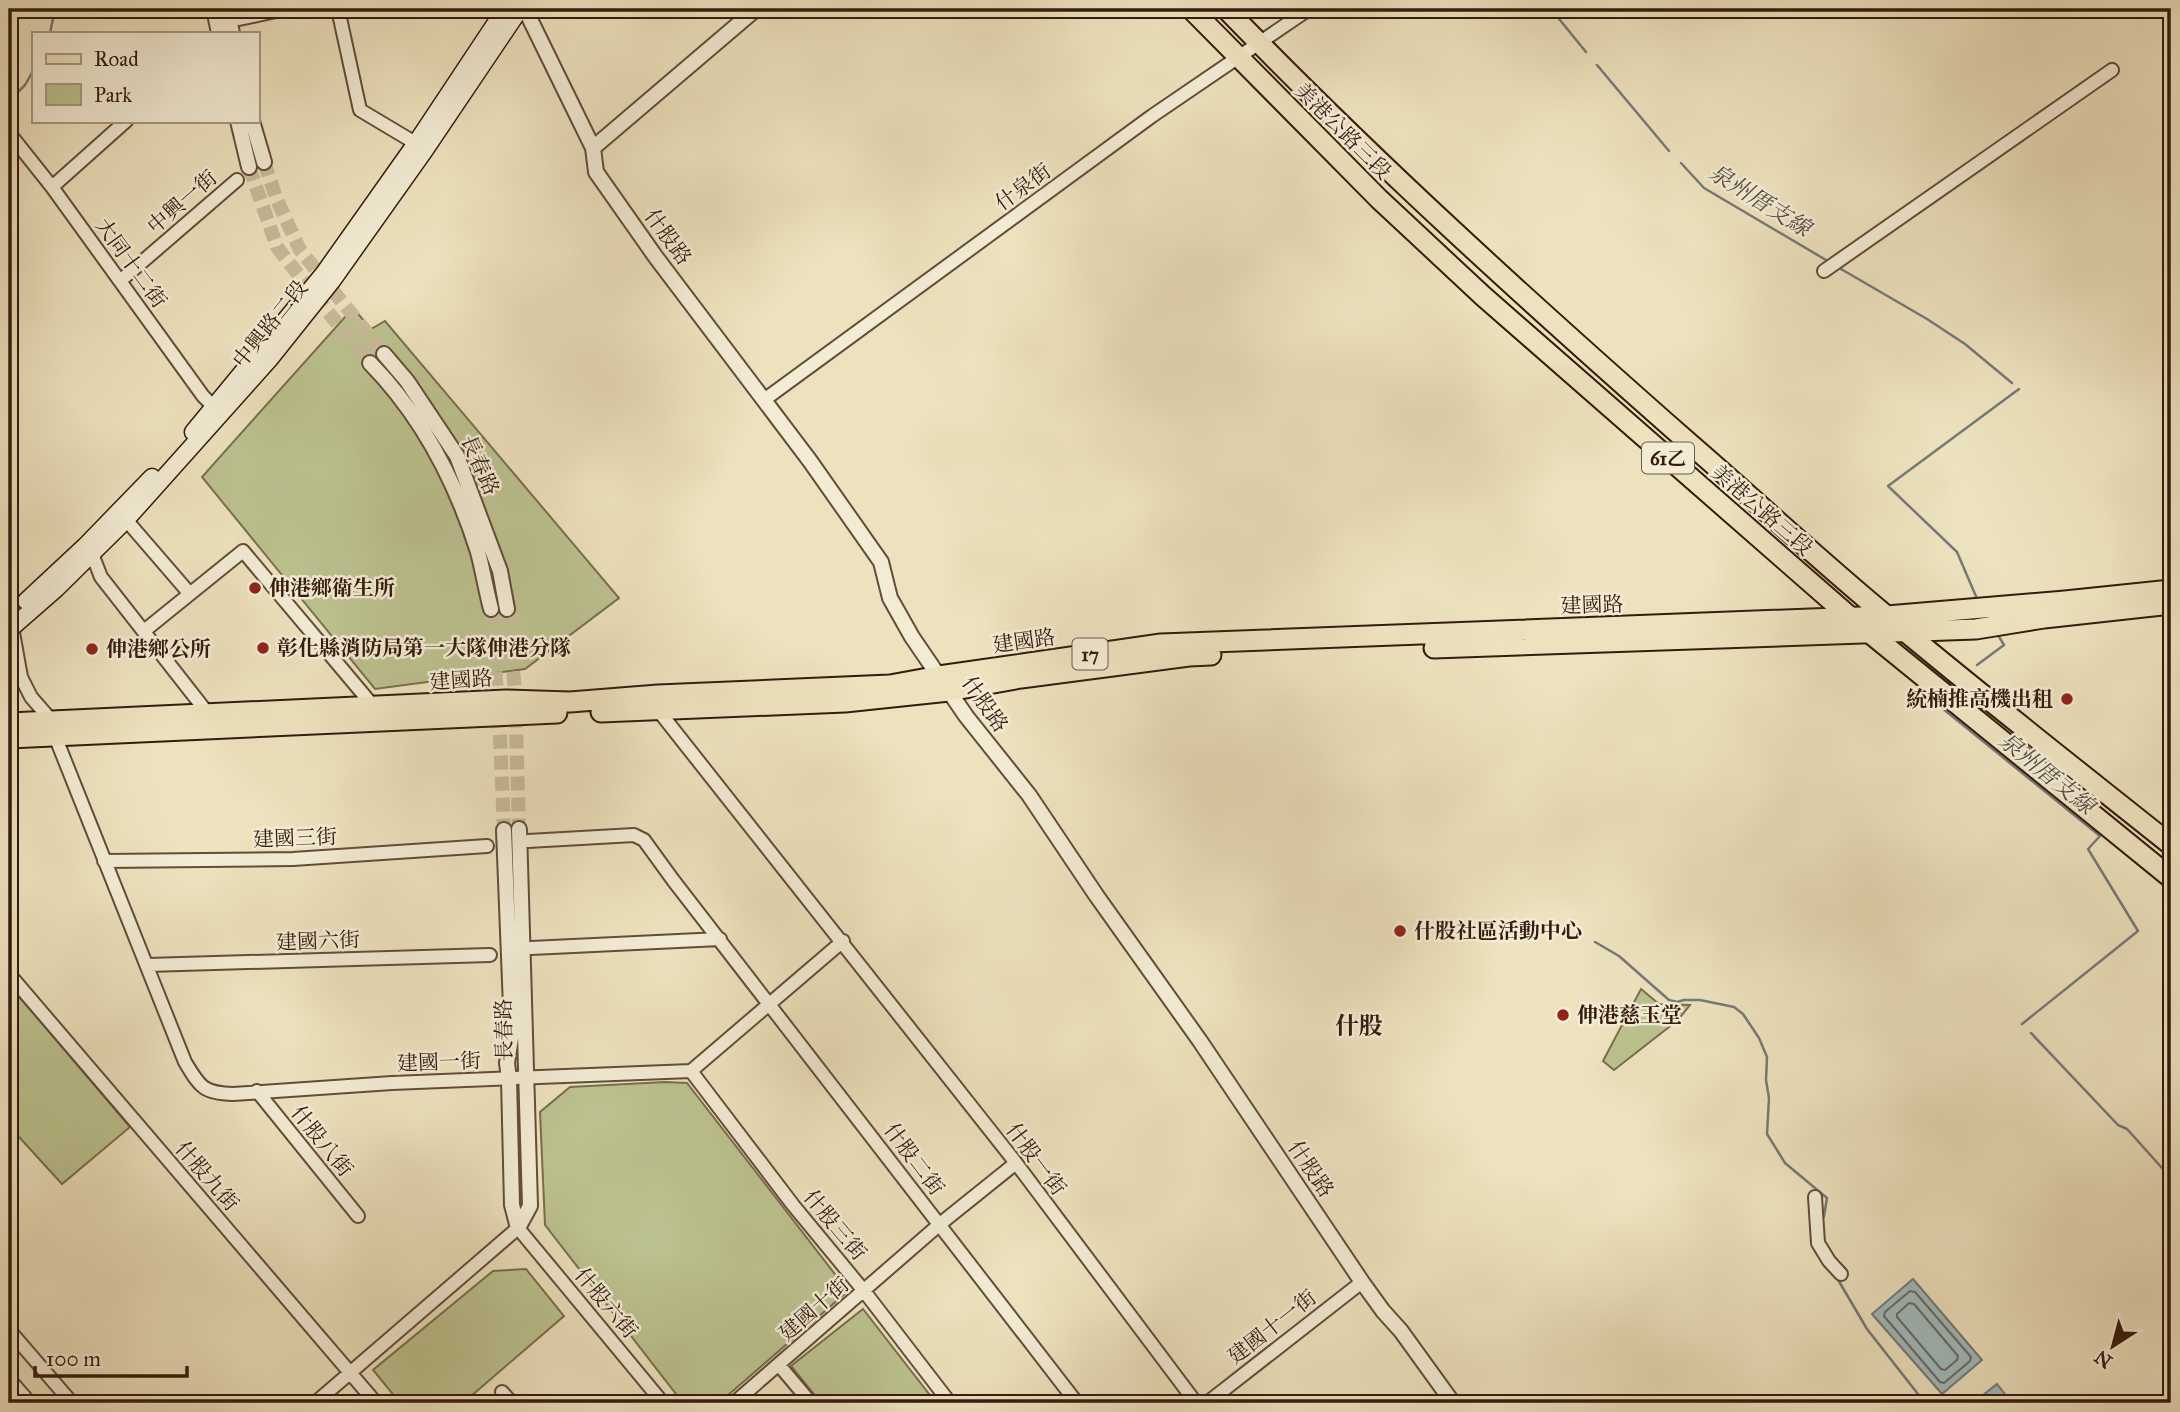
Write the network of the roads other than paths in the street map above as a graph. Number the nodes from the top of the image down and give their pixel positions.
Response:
1 (214, 9) edge
2 (227, 9) edge
3 (285, 9) edge
4 (338, 9) edge
5 (505, 9) edge
6 (523, 9) edge
7 (756, 9) edge
8 (1191, 9) edge
9 (1226, 9) edge
10 (1309, 9) edge
11 (239, 19) dead end
12 (219, 32) edge
13 (232, 32) edge
14 (1259, 44) junction
15 (1238, 58) junction
16 (2112, 70) dead end
17 (124, 122) edge
18 (238, 122) edge
19 (252, 122) edge
20 (9, 133) edge
21 (421, 147) junction
22 (593, 148) junction
23 (264, 162) tunnel mouth
24 (249, 167) tunnel mouth
25 (237, 180) dead end
26 (52, 187) junction
27 (1824, 271) dead end
28 (120, 281) junction
29 (384, 354) tunnel mouth
30 (370, 363) tunnel mouth
31 (764, 400) junction
32 (218, 411) junction
33 (122, 516) junction
34 (89, 550) junction
35 (2171, 590) edge
36 (190, 594) junction
37 (2171, 604) edge
38 (491, 610) tunnel mouth
39 (507, 610) tunnel mouth
40 (1887, 616) junction
41 (1850, 617) junction
42 (10, 624) edge
43 (144, 631) junction
44 (1905, 631) junction
45 (1868, 632) junction
46 (1461, 640) junction
47 (944, 683) junction
48 (374, 707) junction
49 (658, 710) junction
50 (209, 715) junction
51 (9, 723) edge
52 (53, 728) junction
53 (9, 738) edge
54 (504, 830) tunnel mouth
55 (524, 835) joint
56 (2171, 845) edge
57 (487, 846) dead end
58 (104, 860) junction
59 (2171, 878) edge
60 (720, 939) junction
61 (843, 941) junction
62 (531, 948) dead end
63 (490, 955) dead end
64 (148, 965) junction
65 (9, 974) edge
66 (771, 1004) junction
67 (691, 1071) junction
68 (527, 1078) junction
69 (509, 1079) junction
70 (257, 1091) junction
71 (1016, 1163) junction
72 (1815, 1197) dead end
73 (358, 1216) dead end
74 (940, 1224) junction
75 (518, 1228) junction
76 (1841, 1274) dead end
77 (1362, 1282) junction
78 (864, 1291) junction
79 (9, 1330) edge
80 (779, 1365) junction
81 (350, 1373) junction
82 (9, 1379) edge
83 (502, 1392) dead end
84 (30, 1403) edge
85 (72, 1403) edge
86 (315, 1403) edge
87 (376, 1403) edge
88 (512, 1403) edge
89 (663, 1403) edge
90 (734, 1403) edge
91 (811, 1403) edge
92 (950, 1403) edge
93 (1077, 1403) edge
94 (1196, 1403) edge
95 (1207, 1403) edge
96 (1453, 1403) edge

1 - 12 street
2 - 13 street
3 - 11 street
4 - 21 street
5 - 21 main road, 中興路二段
6 - 21 main road, 中興路二段
6 - 22 street, 什股路
7 - 22 street
8 - 15 main road, 美港公路三段 / 61乙
9 - 14 main road, 美港公路三段 / 61乙
10 - 14 street, 什泉街
14 - 15 street, 什泉街
14 - 40 main road, 美港公路三段 / 61乙
15 - 31 street, 什泉街
15 - 41 main road, 美港公路三段 / 61乙
16 - 27 street
17 - 26 street
18 - 24 street
19 - 23 street
20 - 26 street, 大同十二街
21 - 32 main road, 中興路二段
22 - 31 street, 什股路
25 - 28 street, 中興一街
26 - 28 street, 大同十二街
28 - 32 street, 大同十二街
29 - 39 street, 長春路
30 - 38 street, 長春路
31 - 47 street, 什股路
32 - 33 main road, 中興路二段
33 - 34 main road, 中興路二段
33 - 36 street
34 - 42 main road, 中興路二段
34 - 43 street
35 - 40 main road, 建國路 / 17
36 - 43 street
36 - 48 street
37 - 44 main road, 建國路 / 17
40 - 41 main road, 建國路 / 17
40 - 44 main road, 美港公路三段 / 61乙
41 - 45 main road, 美港公路三段 / 61乙
41 - 46 main road, 建國路 / 17
42 - 52 street, 建國一街
43 - 50 street
44 - 45 main road, 建國路 / 17
44 - 56 main road, 美港公路三段 / 61乙
45 - 46 main road, 建國路 / 17
45 - 59 main road, 美港公路三段 / 61乙
46 - 47 main road, 建國路 / 17
47 - 48 main road, 建國路 / 17
47 - 49 main road, 建國路 / 17
47 - 77 street, 什股路
48 - 50 main road, 建國路 / 17
49 - 52 main road, 建國路 / 17
49 - 61 street
50 - 52 main road, 建國路 / 17
51 - 52 main road, 建國路 / 17
52 - 53 main road, 建國路 / 17
52 - 58 street, 建國一街
54 - 69 street, 長春路
55 - 60 street
55 - 68 street, 長春路
57 - 58 street, 建國三街
58 - 64 street, 建國一街
60 - 62 street
60 - 66 street, 什股二街
61 - 66 street
61 - 71 street, 什股一街
63 - 64 street, 建國六街
64 - 70 street, 建國一街
65 - 81 street, 什股九街
66 - 67 street
66 - 74 street, 什股二街
67 - 68 street, 建國一街
67 - 78 street, 什股三街
68 - 69 street, 建國一街
68 - 75 street, 長春路
69 - 70 street, 建國一街
69 - 75 street, 長春路
70 - 73 street, 什股八街
71 - 74 street, 建國十街
71 - 94 street, 什股一街
72 - 76 street
74 - 78 street, 建國十街
74 - 93 street, 什股二街
75 - 81 street, 長春路
75 - 89 street, 什股六街
77 - 95 street, 建國十一街
77 - 96 street, 什股路
78 - 80 street, 建國十街
78 - 92 street, 什股三街
79 - 85 street
80 - 90 street, 建國十街
80 - 91 street
81 - 86 street, 長春路
81 - 87 street, 什股九街
82 - 84 street
83 - 88 street

